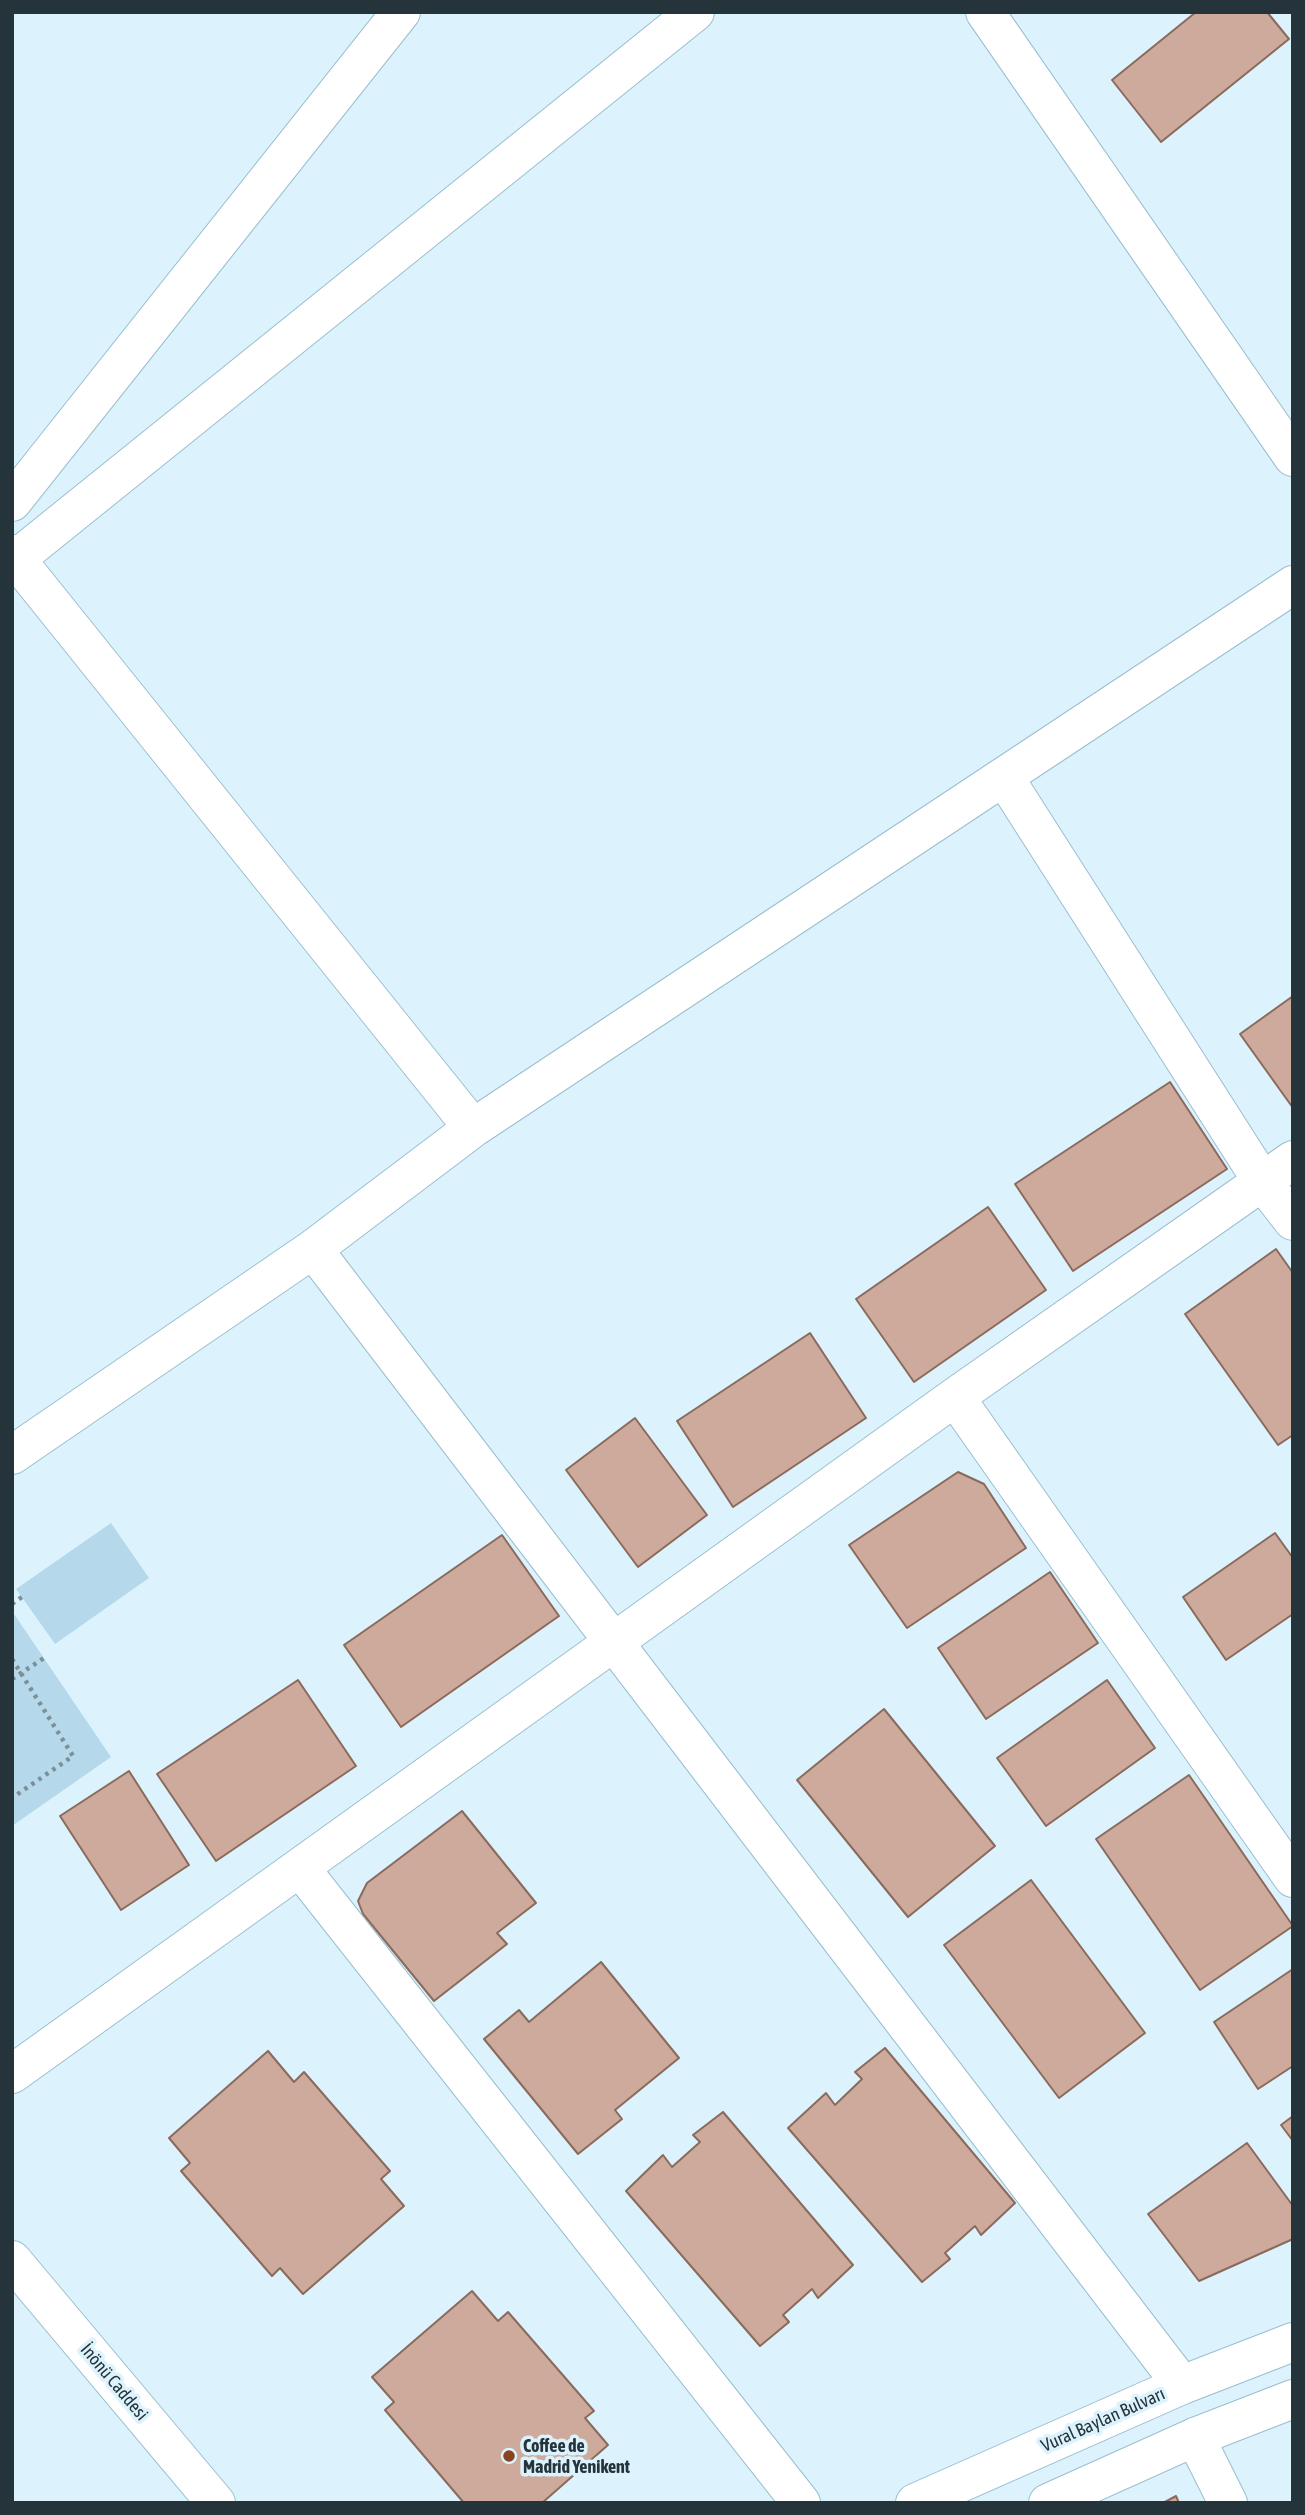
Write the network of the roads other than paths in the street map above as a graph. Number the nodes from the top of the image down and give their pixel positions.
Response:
1 (401, 12) edge
2 (695, 12) edge
3 (985, 12) edge
4 (1293, 457) edge
5 (12, 502) edge
6 (14, 556) edge
7 (1293, 585) edge
8 (1004, 777) junction
9 (473, 1128) junction
10 (1277, 1171) edge
11 (1293, 1222) edge
12 (313, 1249) junction
13 (955, 1397) junction
14 (12, 1455) edge
15 (613, 1642) junction
16 (300, 1868) junction
17 (1293, 1878) edge
18 (12, 2074) edge
19 (12, 2260) edge
20 (1282, 2342) edge
21 (1182, 2385) junction
22 (1293, 2399) edge
23 (1195, 2437) junction
24 (216, 2503) edge
25 (801, 2503) edge
26 (915, 2503) edge
27 (1048, 2503) edge
28 (1228, 2503) edge

1 - 5 street
2 - 6 street
3 - 4 street
6 - 9 street
7 - 8 street
8 - 9 street
8 - 10 street
9 - 12 street
10 - 11 street
10 - 13 street
12 - 14 street
12 - 15 street
13 - 15 street
13 - 17 street
15 - 16 street
15 - 21 street
16 - 18 street
16 - 25 street
19 - 24 street, İnönü Caddesi
20 - 21 street, Vural Baylan Bulvarı
21 - 26 street, Vural Baylan Bulvarı
22 - 23 street
23 - 27 street
23 - 28 street

